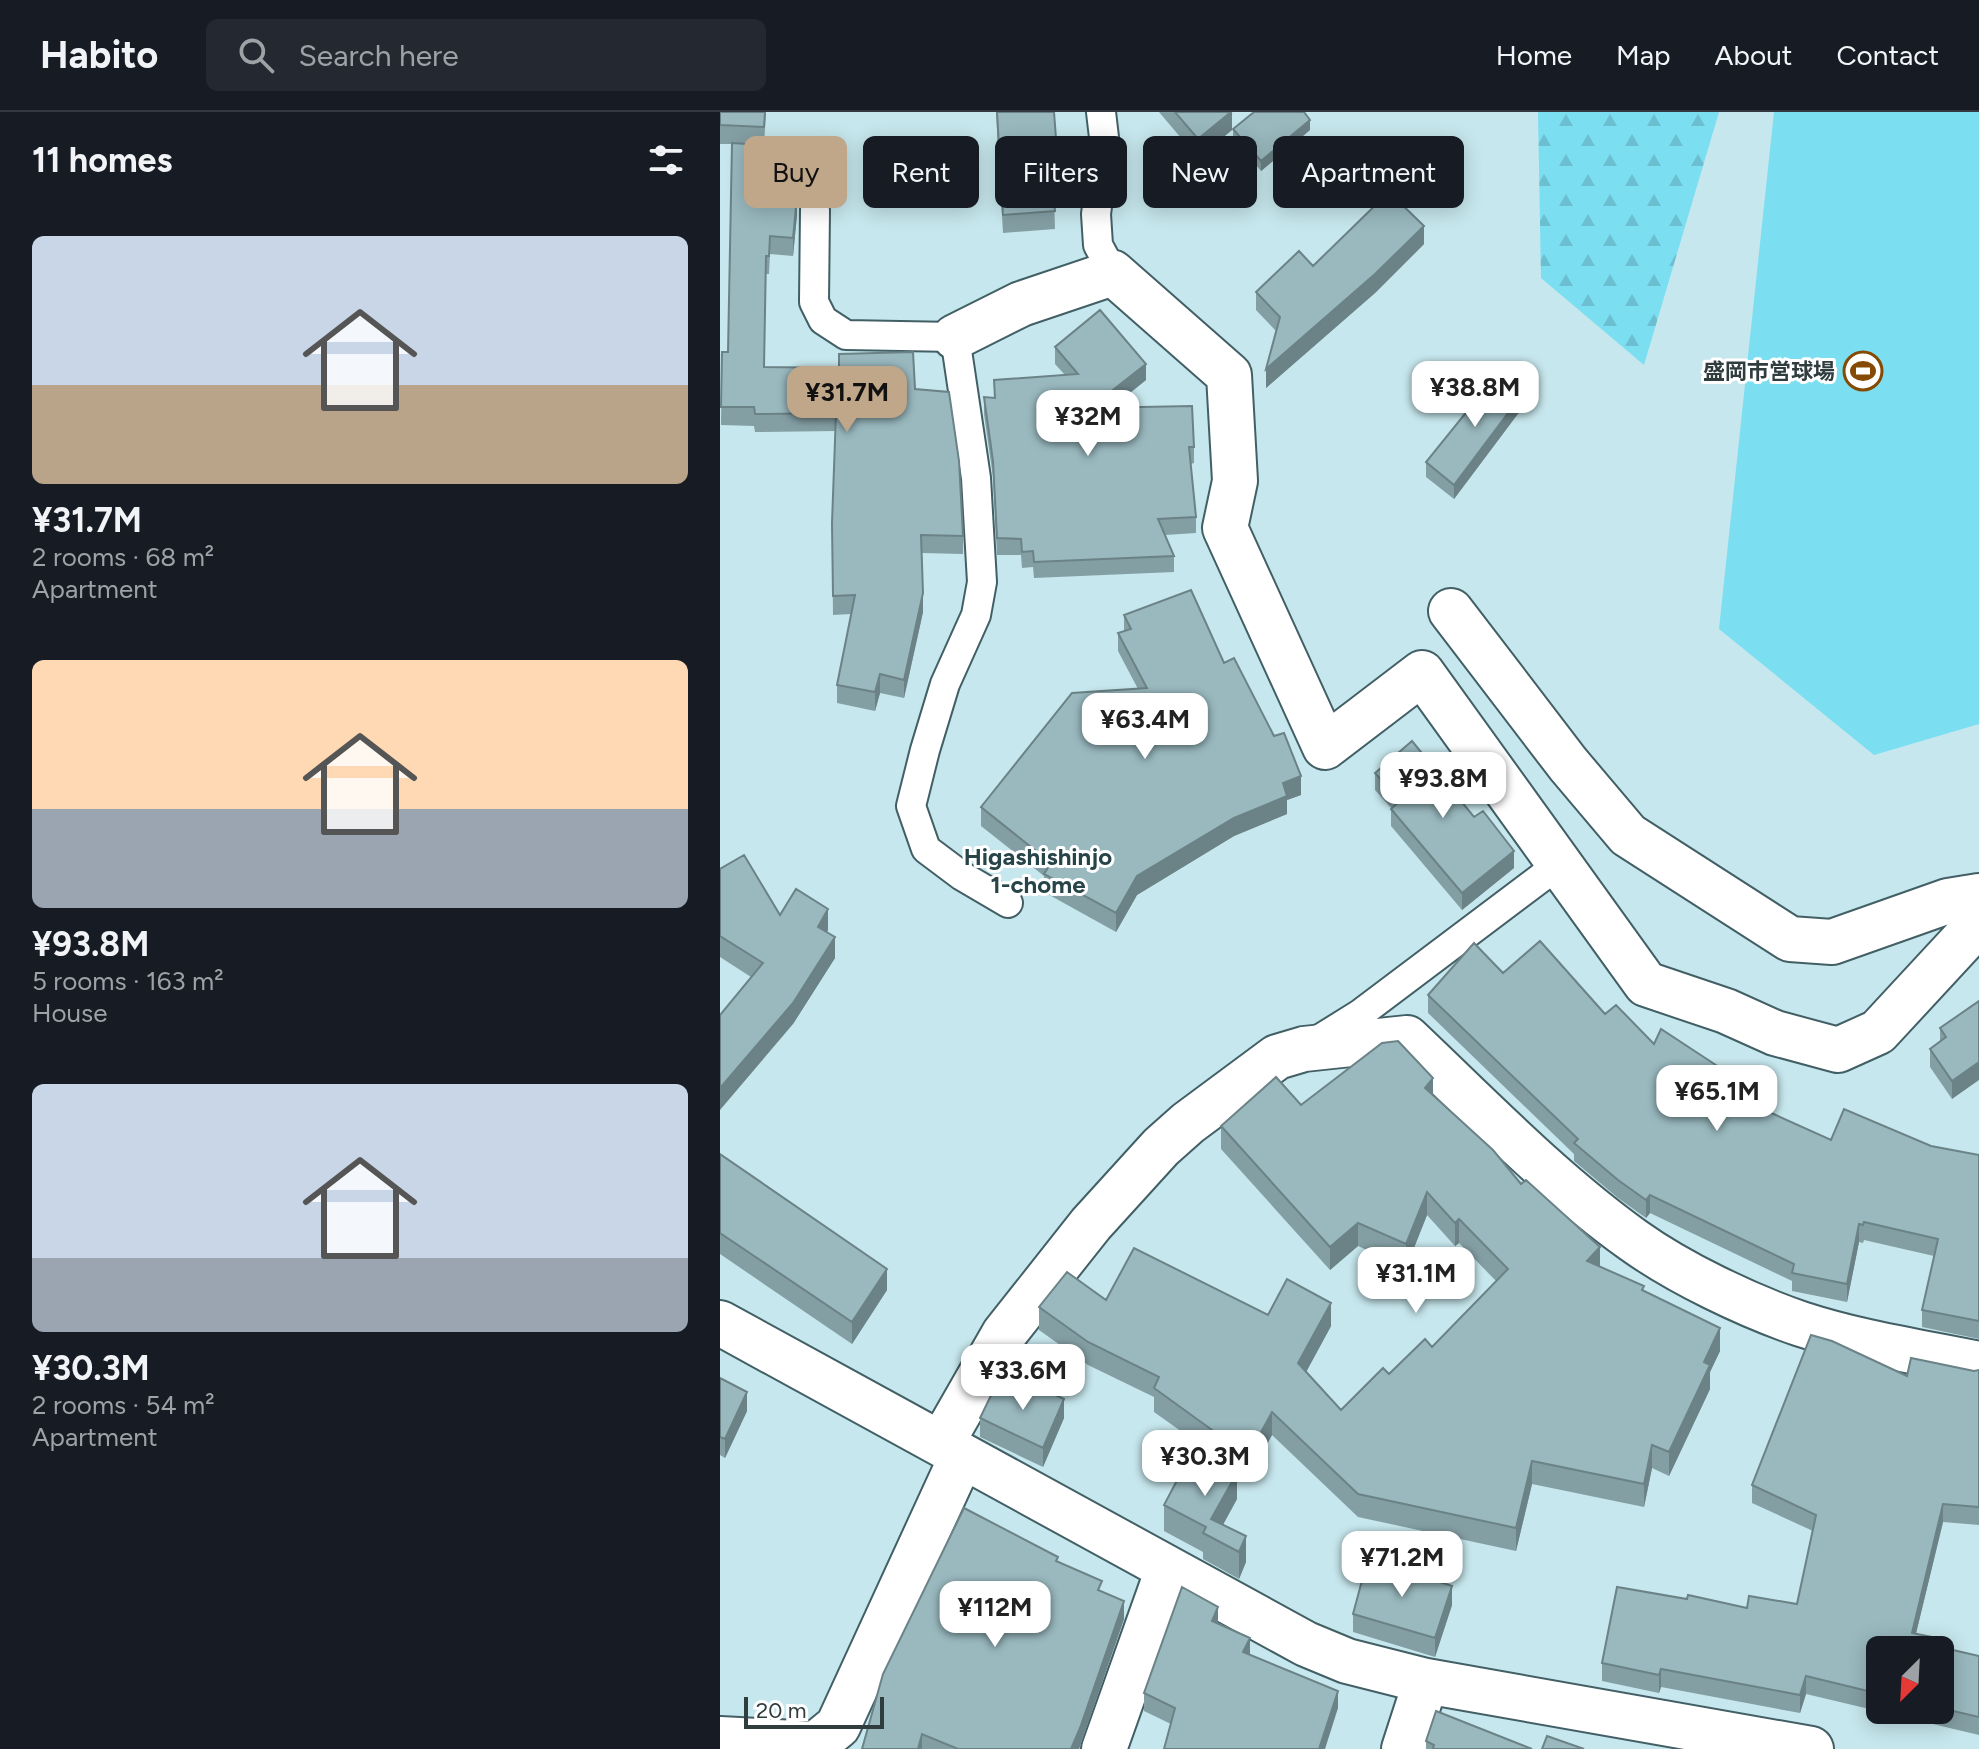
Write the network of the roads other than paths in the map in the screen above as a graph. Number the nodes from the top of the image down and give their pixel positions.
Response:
1 (1101, 112) edge
2 (815, 210) dead end
3 (1113, 273) junction
4 (955, 337) junction
5 (1451, 611) dead end
6 (1558, 865) junction
7 (1979, 896) edge
8 (1008, 903) dead end
9 (1979, 923) edge
10 (1304, 1049) junction
11 (720, 1323) edge
12 (1979, 1364) edge
13 (952, 1450) junction
14 (1168, 1569) junction
15 (1426, 1681) junction
16 (720, 1739) edge
17 (794, 1746) edge
18 (1104, 1749) edge
19 (1404, 1749) edge
20 (1811, 1749) edge

1 - 3 lane
2 - 4 lane
3 - 4 street
3 - 6 street
4 - 8 lane
5 - 7 street
6 - 9 street
6 - 10 lane
10 - 12 street
10 - 13 street
11 - 13 street
13 - 14 street
13 - 17 street
14 - 15 street
14 - 18 street
15 - 19 street
15 - 20 street
16 - 17 street

